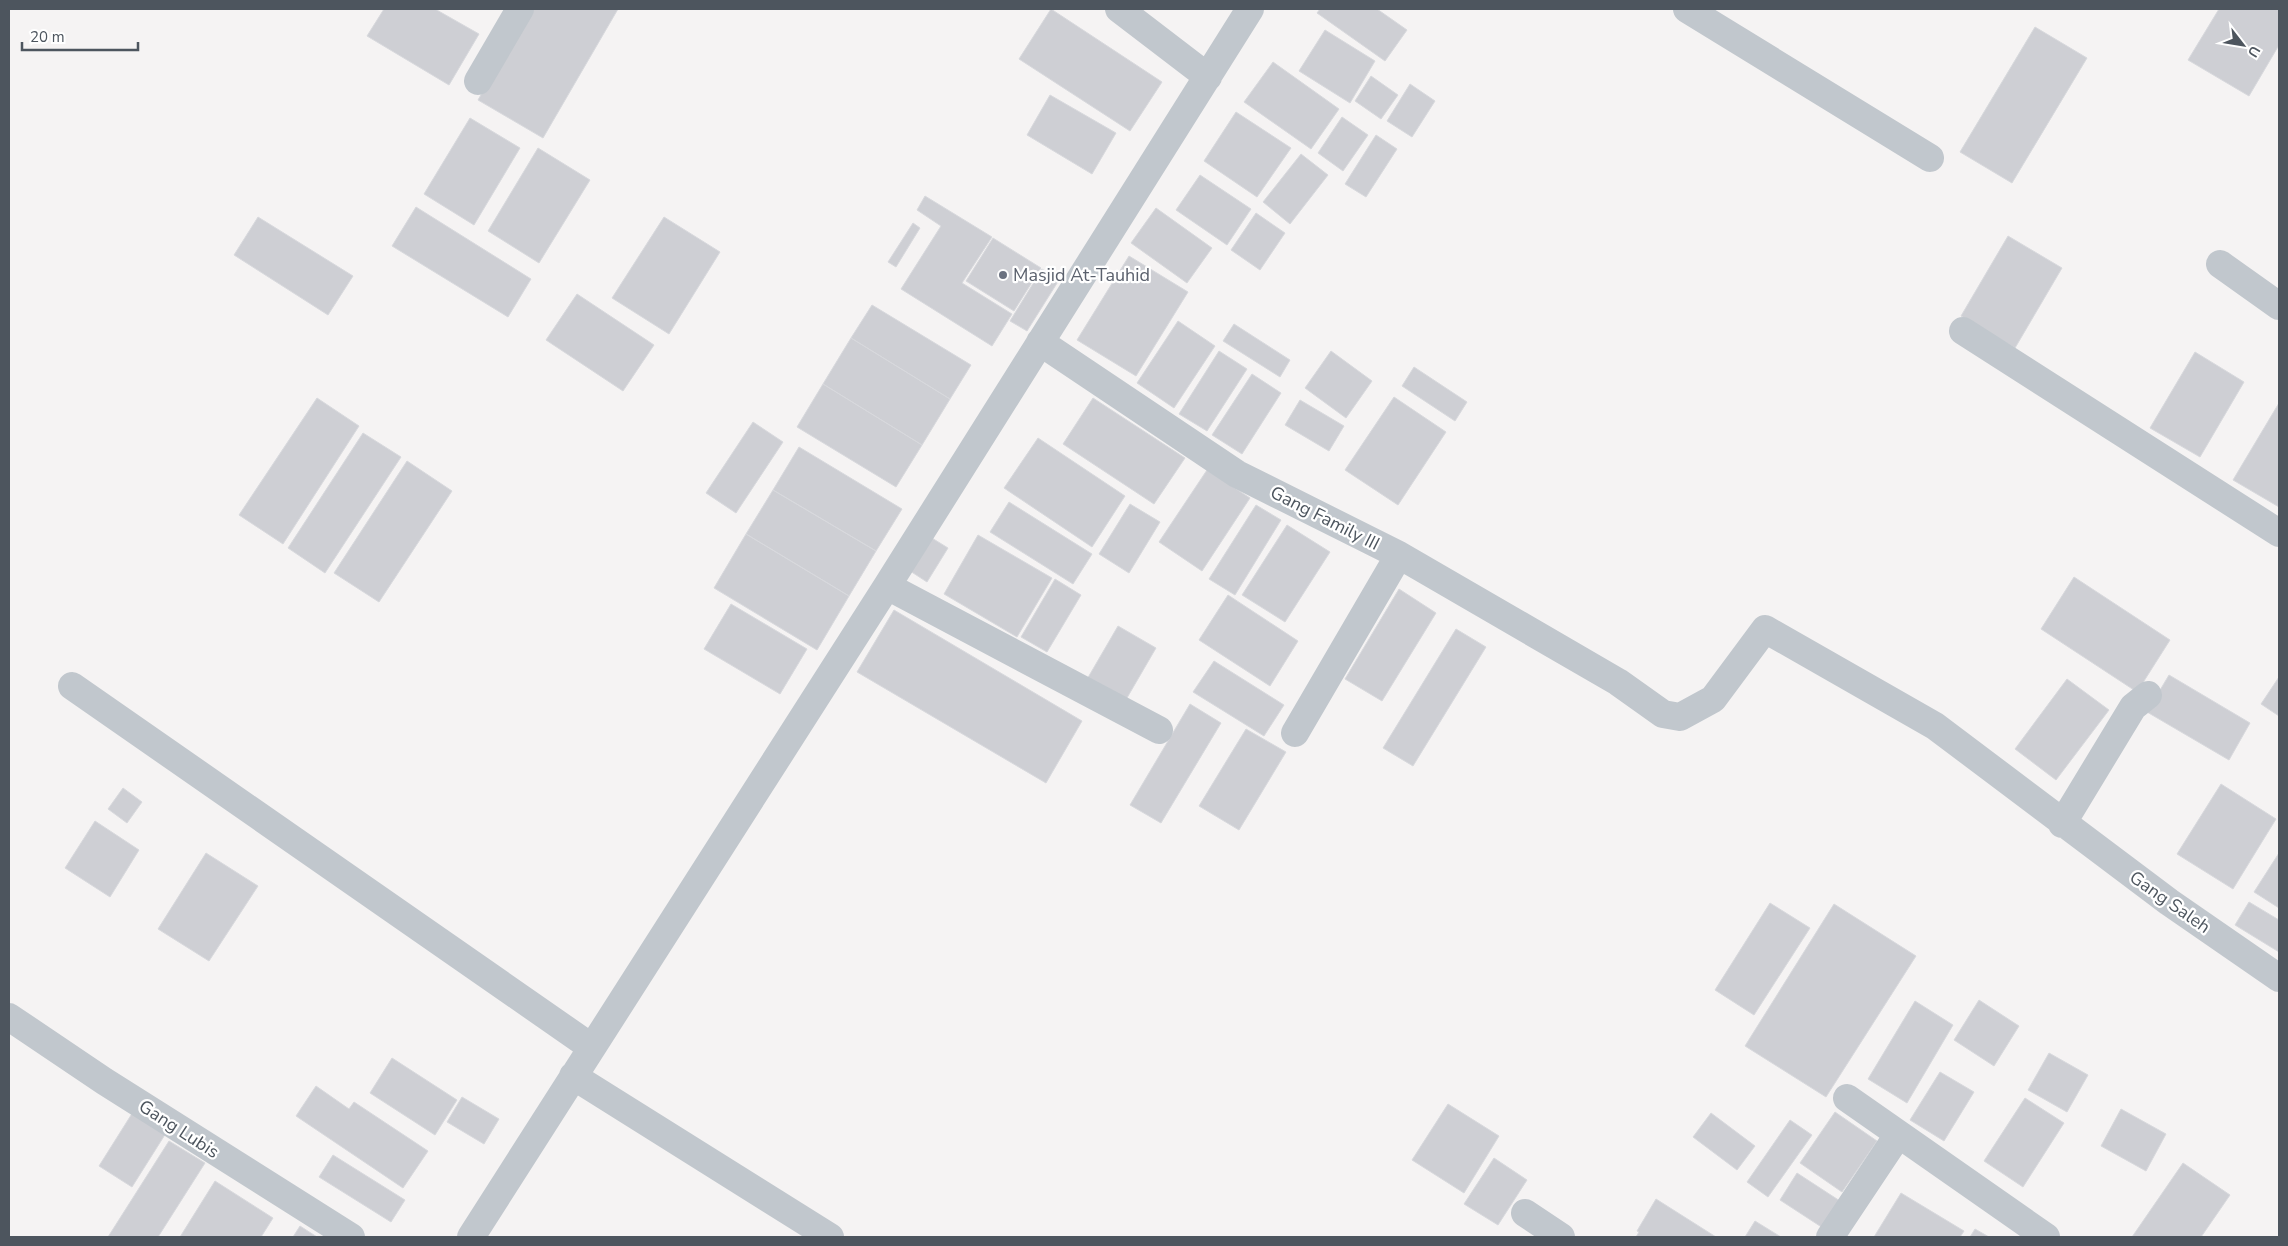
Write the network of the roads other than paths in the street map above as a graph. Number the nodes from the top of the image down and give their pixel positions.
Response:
1 (520, 9) edge
2 (1119, 9) edge
3 (1250, 9) edge
4 (1687, 9) edge
5 (1208, 77) junction
6 (478, 81) dead end
7 (1930, 158) dead end
8 (2220, 264) dead end
9 (2279, 306) edge
10 (1963, 331) dead end
11 (1040, 342) junction
12 (2279, 533) edge
13 (1400, 555) junction
14 (887, 586) junction
15 (72, 686) dead end
16 (2148, 695) dead end
17 (1159, 730) dead end
18 (1295, 733) dead end
19 (2062, 824) junction
20 (2279, 978) edge
21 (9, 1017) edge
22 (591, 1047) junction
23 (573, 1076) junction
24 (1848, 1098) dead end
25 (1898, 1135) junction
26 (1525, 1213) dead end
27 (350, 1237) edge
28 (471, 1237) edge
29 (830, 1237) edge
30 (1561, 1237) edge
31 (1830, 1237) edge
32 (2046, 1237) edge

1 - 6 street
2 - 5 street
3 - 5 street
4 - 7 street
5 - 11 street
8 - 9 street
10 - 12 street
11 - 13 street, Gang Family III
11 - 14 street
13 - 18 street
13 - 19 street, Gang Family III
14 - 17 street
14 - 22 street
15 - 22 street
16 - 19 street
19 - 20 street, Gang Saleh
21 - 27 street, Gang Lubis
22 - 23 street
23 - 28 street
23 - 29 street
24 - 25 street
25 - 31 street
25 - 32 street
26 - 30 street

